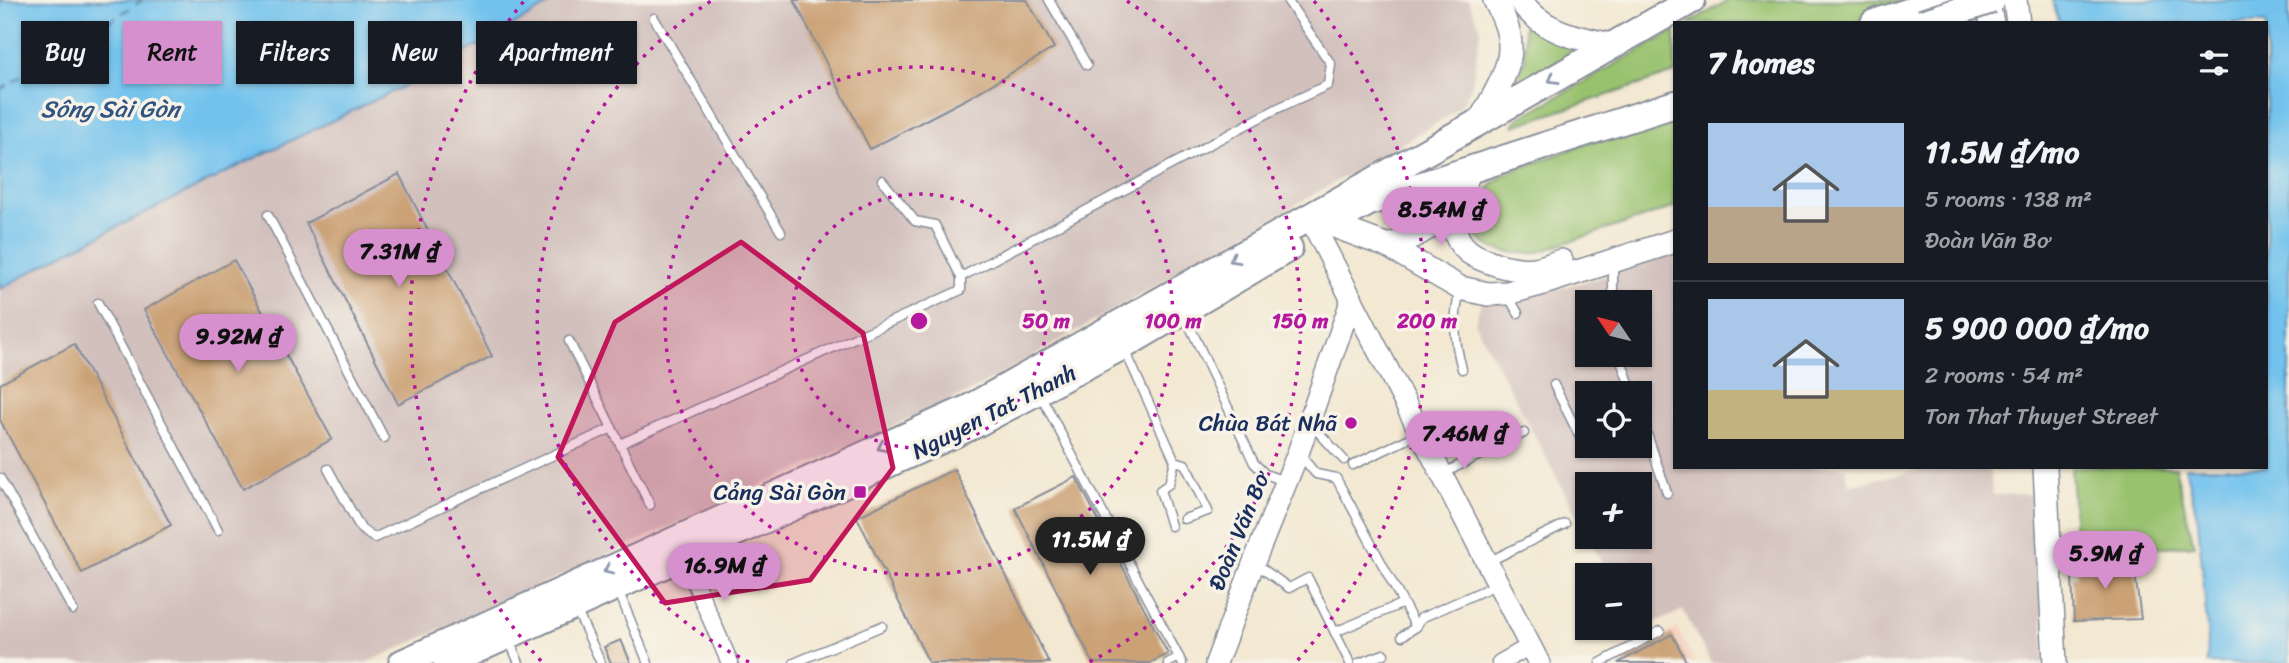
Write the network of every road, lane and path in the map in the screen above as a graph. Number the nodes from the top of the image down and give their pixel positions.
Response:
1 (1049, 0) edge
2 (1287, 0) edge
3 (1495, 0) edge
4 (1521, 0) edge
5 (1692, 0) edge
6 (1944, 0) edge
7 (1990, 0) edge
8 (2015, 0) edge
9 (653, 18) dead end
10 (1880, 21) edge
11 (1928, 21) edge
12 (1992, 21) edge
13 (2018, 21) edge
14 (1612, 45) junction
15 (1087, 65) dead end
16 (1673, 89) edge
17 (1673, 105) edge
18 (1479, 122) junction
19 (1530, 144) junction
20 (1470, 171) junction
21 (1379, 177) junction
22 (882, 180) dead end
23 (1460, 197) junction
24 (268, 215) dead end
25 (1673, 226) edge
26 (1323, 228) junction
27 (781, 232) dead end
28 (1673, 242) edge
29 (1388, 246) junction
30 (1613, 261) junction
31 (961, 277) junction
32 (1460, 288) junction
33 (1613, 290) edge
34 (1352, 299) junction
35 (98, 303) dead end
36 (1182, 311) junction
37 (569, 341) dead end
38 (1123, 346) junction
39 (1462, 369) dead end
40 (1554, 385) dead end
41 (1038, 392) junction
42 (1308, 422) junction
43 (1575, 427) edge
44 (612, 428) junction
45 (1421, 433) junction
46 (1524, 433) dead end
47 (384, 438) dead end
48 (620, 444) junction
49 (1652, 449) edge
50 (1298, 453) junction
51 (1344, 460) dead end
52 (1175, 461) junction
53 (1353, 465) dead end
54 (328, 469) dead end
55 (2045, 469) edge
56 (1441, 474) junction
57 (0, 478) edge
58 (1287, 482) junction
59 (1667, 493) dead end
60 (650, 505) dead end
61 (1184, 519) dead end
62 (1565, 524) dead end
63 (1171, 526) dead end
64 (218, 530) dead end
65 (684, 557) junction
66 (1254, 562) junction
67 (1487, 562) junction
68 (1498, 584) junction
69 (617, 587) junction
70 (1401, 604) junction
71 (575, 606) junction
72 (73, 610) dead end
73 (882, 626) dead end
74 (1416, 627) junction
75 (1660, 631) dead end
76 (1335, 632) junction
77 (507, 636) junction
78 (1402, 636) dead end
79 (1384, 654) dead end
80 (1534, 655) edge
81 (1179, 661) edge
82 (402, 663) edge
83 (449, 663) edge
84 (519, 663) edge
85 (601, 663) edge
86 (648, 663) edge
87 (730, 663) edge
88 (794, 663) edge
89 (1168, 663) edge
90 (1216, 663) edge
91 (1350, 663) edge
92 (1359, 663) edge
93 (1500, 663) edge
94 (1600, 663) edge
95 (2055, 663) edge

1 - 15 lane
2 - 31 lane
3 - 18 main road
4 - 14 main road
5 - 14 main road
6 - 10 main road
7 - 11 main road, bridge
7 - 12 main road
8 - 13 main road
9 - 27 lane
14 -> 18 main road
16 - 19 main road
17 - 19 main road
18 - 21 main road
19 - 20 main road, Nguyen Tat Thanh
19 - 21 main road
20 - 23 main road
20 - 26 main road, Nguyen Tat Thanh
21 -> 82 main road
22 - 31 lane
23 - 25 main road
23 - 29 main road
24 - 47 lane
26 - 29 main road
26 - 34 street
26 - 36 main road, Nguyen Tat Thanh
28 - 30 main road
29 - 32 main road
30 - 32 main road
30 - 33 lane
31 - 48 lane
32 - 39 lane
34 - 42 street, Đoàn Văn Bơ
34 - 45 street
35 - 64 lane
36 - 38 main road, Nguyen Tat Thanh
36 - 58 lane
37 - 44 lane
38 - 41 main road, Nguyen Tat Thanh
38 - 52 lane
40 - 43 lane
41 - 65 main road, Nguyen Tat Thanh
41 - 81 lane
42 - 50 street, Đoàn Văn Bơ
42 - 51 lane
44 - 48 lane
44 - 54 lane
45 - 53 lane
45 - 56 street
46 - 56 lane
48 - 60 lane
49 - 59 lane
50 - 58 street, Đoàn Văn Bơ
50 - 70 lane
52 - 61 lane
52 - 63 lane
55 - 95 main road
56 - 67 street
57 - 72 lane
58 - 66 street, Đoàn Văn Bơ
62 - 67 lane
65 - 69 main road, Nguyen Tat Thanh
65 - 87 street
66 - 76 lane
66 - 90 street, Đoàn Văn Bơ
67 - 68 street
68 - 74 lane
68 - 80 street
69 - 71 main road, Nguyen Tat Thanh
69 - 86 lane
70 - 74 lane
70 - 76 lane
71 - 77 main road, Nguyen Tat Thanh
71 - 85 lane
73 - 88 lane
74 - 78 lane
75 - 94 lane
76 - 91 lane
77 - 83 main road, Nguyen Tat Thanh
77 - 84 lane
79 - 92 lane
80 - 93 street
81 - 89 lane

